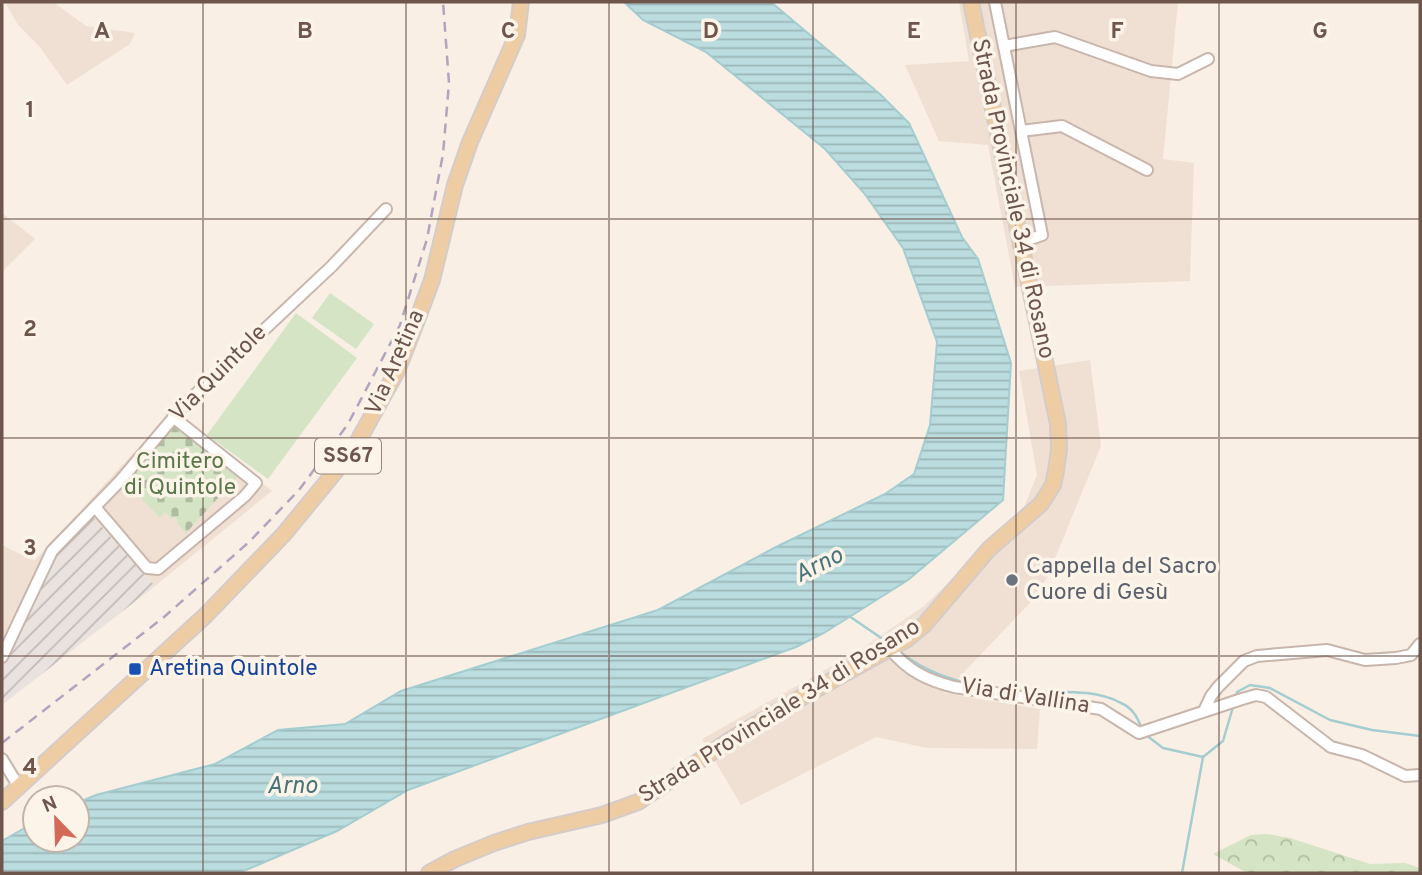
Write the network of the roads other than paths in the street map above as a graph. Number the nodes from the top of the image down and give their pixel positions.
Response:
1 (521, 2) edge
2 (971, 2) edge
3 (995, 2) edge
4 (1004, 46) junction
5 (1208, 59) dead end
6 (1021, 131) junction
7 (1147, 170) dead end
8 (386, 209) dead end
9 (1020, 243) junction
10 (173, 417) junction
11 (95, 507) junction
12 (1420, 644) edge
13 (893, 648) junction
14 (2, 657) edge
15 (1204, 711) junction
16 (2, 759) edge
17 (1420, 775) edge
18 (19, 787) junction
19 (2, 802) edge
20 (429, 873) edge

1 - 18 main road, Via Aretina / SS67
2 - 9 main road, Strada Provinciale 34 di Rosano
3 - 4 street
4 - 5 street
4 - 6 street
6 - 7 street
6 - 9 street
8 - 10 street, Via Quintole
9 - 13 main road, Strada Provinciale 34 di Rosano
10 - 11 street, Via Quintole
10 - 11 street
11 - 14 street, Via Quintole
12 - 15 street
13 - 15 street, Via di Vallina
13 - 20 main road, Strada Provinciale 34 di Rosano
15 - 17 street, Via di Vallina
16 - 18 street
18 - 19 main road, Via Aretina / SS67

